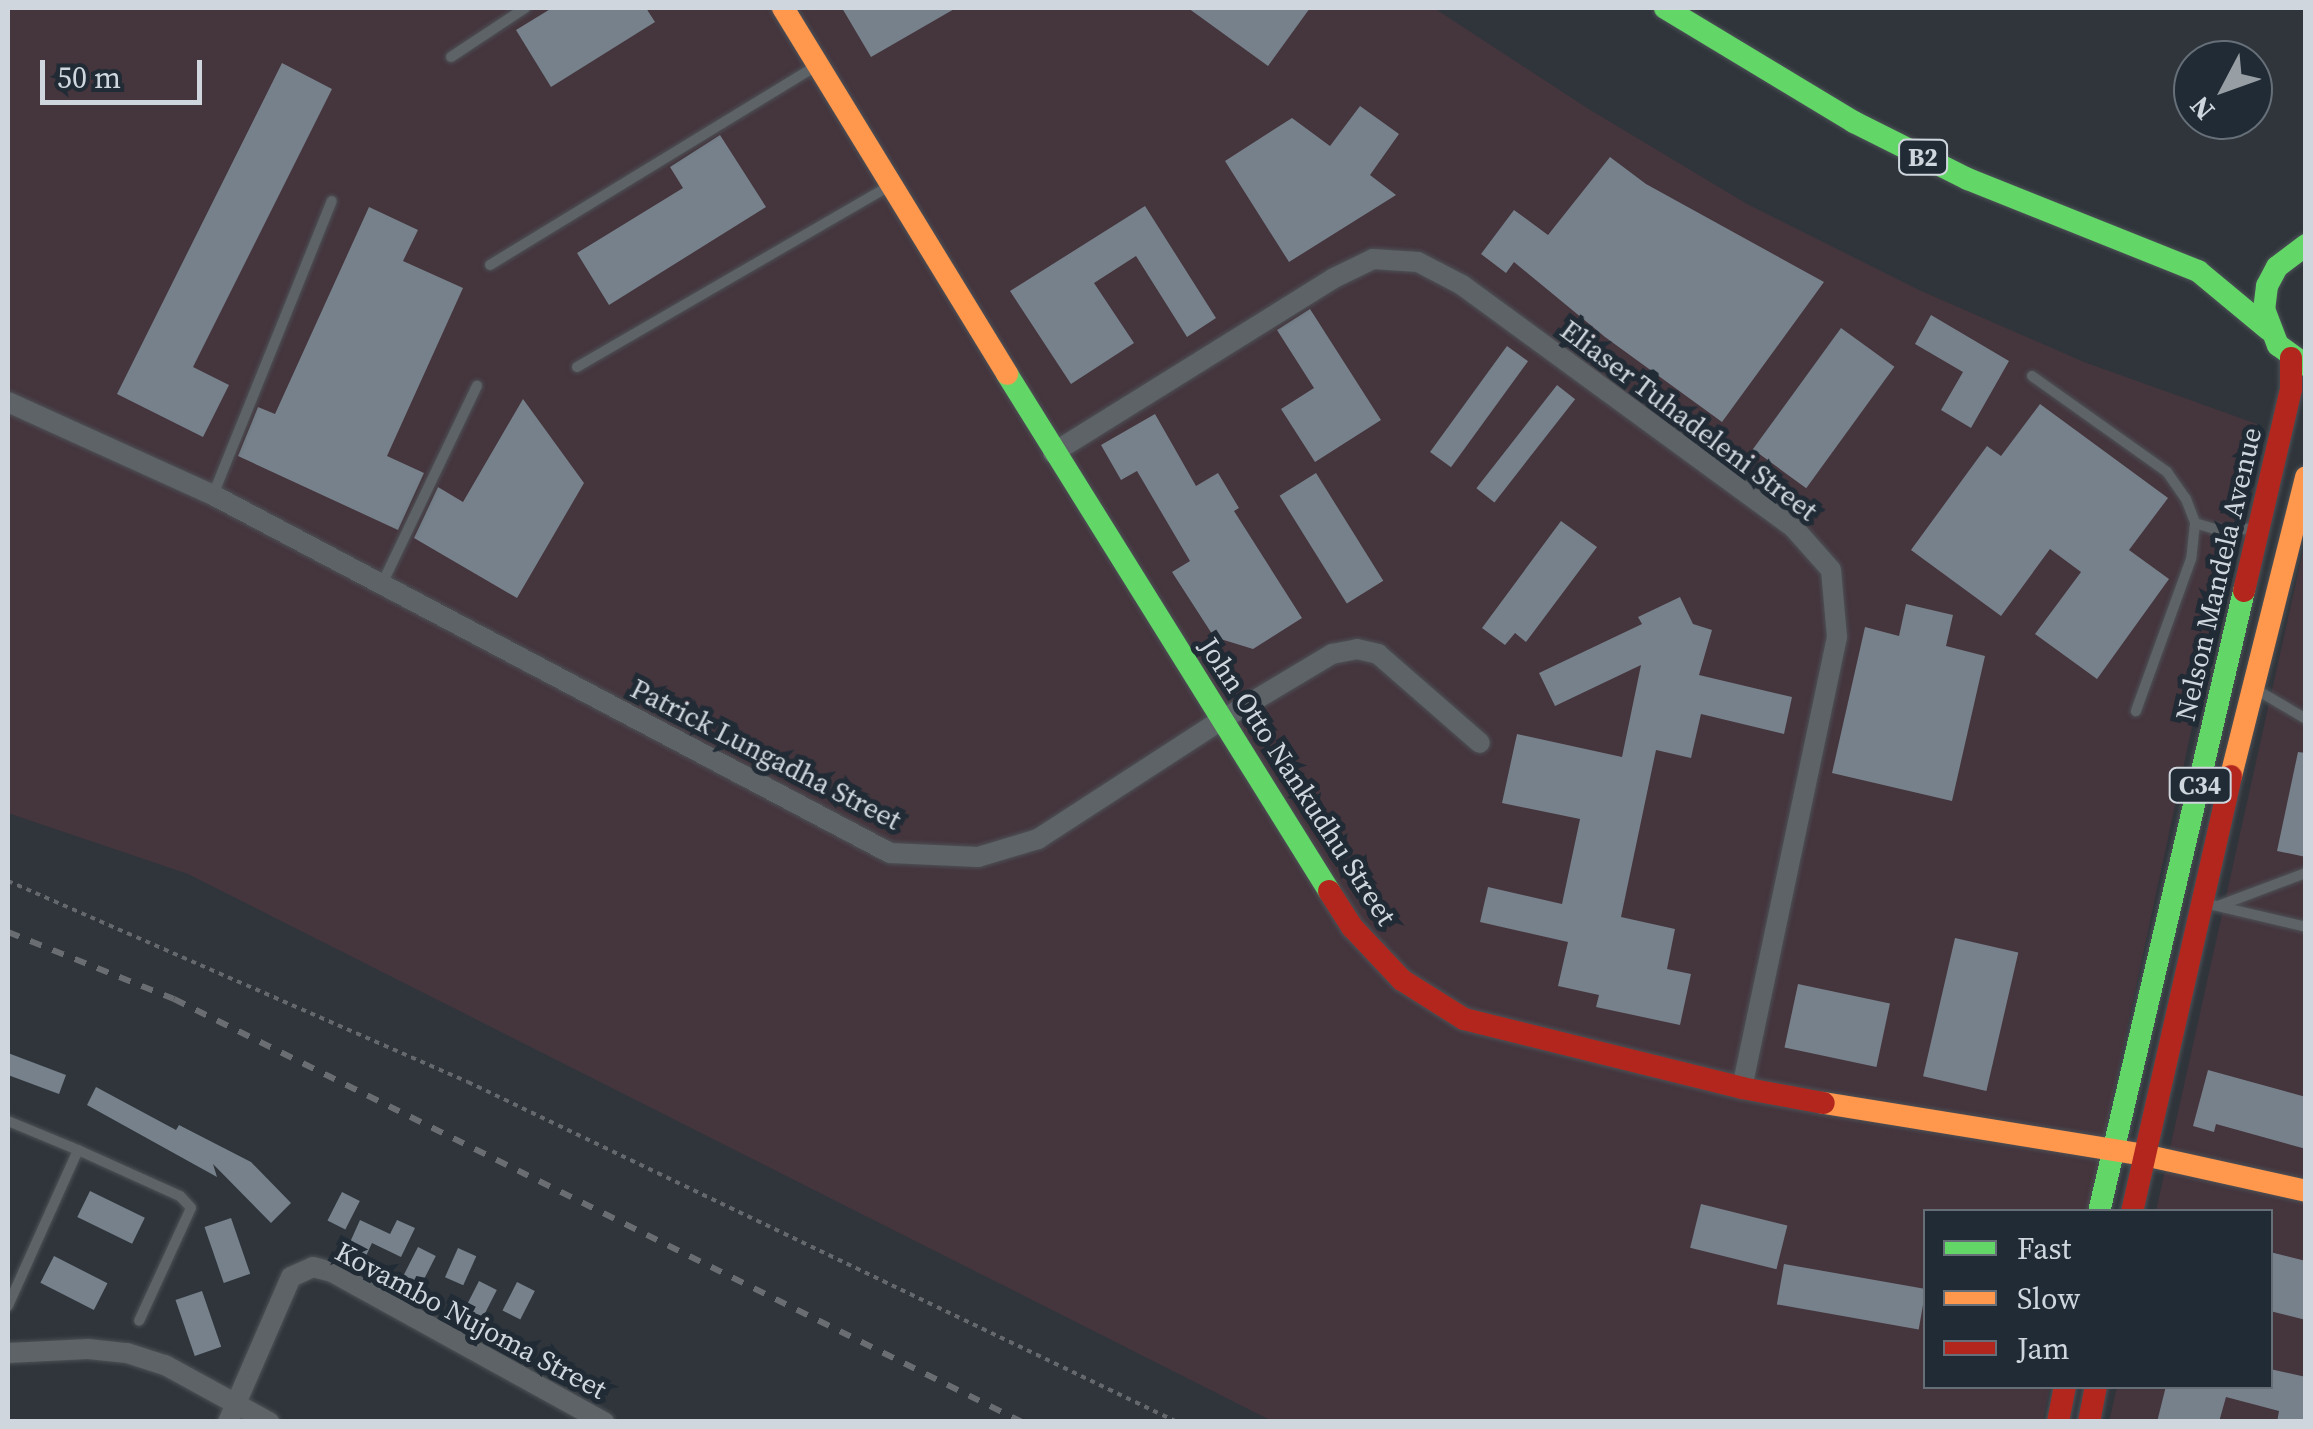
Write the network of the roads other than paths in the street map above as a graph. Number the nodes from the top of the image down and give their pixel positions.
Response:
1 (525, 8) edge
2 (783, 8) edge
3 (1665, 8) edge
4 (452, 57) dead end
5 (820, 64) junction
6 (890, 186) junction
7 (332, 200) dead end
8 (2306, 245) edge
9 (490, 265) dead end
10 (2257, 268) junction
11 (2198, 271) junction
12 (2270, 330) junction
13 (2298, 362) edge
14 (577, 367) dead end
15 (2032, 376) dead end
16 (477, 386) dead end
17 (8, 402) edge
18 (1052, 453) junction
19 (2306, 476) edge
20 (213, 494) junction
21 (2260, 520) junction
22 (2195, 523) junction
23 (382, 584) junction
24 (2252, 687) junction
25 (2136, 711) dead end
26 (2304, 716) edge
27 (1220, 721) junction
28 (1480, 743) dead end
29 (2306, 874) edge
30 (2208, 904) junction
31 (2306, 927) edge
32 (1742, 1088) junction
33 (8, 1120) edge
34 (78, 1150) junction
35 (2112, 1150) junction
36 (2144, 1155) junction
37 (2306, 1192) edge
38 (2100, 1209) edge
39 (2133, 1209) edge
40 (8, 1306) edge
41 (139, 1321) dead end
42 (8, 1354) edge
43 (2064, 1389) edge
44 (2095, 1389) edge
45 (232, 1413) edge
46 (269, 1422) edge
47 (604, 1422) edge
48 (2058, 1422) edge
49 (2089, 1422) edge

1 - 4 lane
2 - 5 main road, John Otto Nankudhu Street
3 - 11 main road, B2
5 - 6 main road, John Otto Nankudhu Street
5 - 9 lane
6 - 14 lane
6 - 18 main road, John Otto Nankudhu Street
7 - 20 lane
8 - 10 main road
10 - 11 main road, B2
10 - 12 main road
11 - 12 main road, B2
12 - 13 main road
13 - 21 main road, Nelson Mandela Avenue / C34
15 - 22 lane
16 - 23 lane
17 - 20 street, Patrick Lungadha Street
18 - 27 main road, John Otto Nankudhu Street
18 - 32 street, Eliaser Tuhadeleni Street
19 - 24 main road, Nelson Mandela Avenue / C34
20 - 23 street, Patrick Lungadha Street
21 - 22 lane
21 - 35 main road, Nelson Mandela Avenue / C34
22 - 25 lane
23 - 27 street, Patrick Lungadha Street
24 - 26 lane
24 - 30 main road, Nelson Mandela Avenue / C34
27 - 28 street, Patrick Lungadha Street
27 - 32 main road, John Otto Nankudhu Street
29 - 30 lane
30 - 31 lane
30 - 36 main road, Nelson Mandela Avenue / C34
32 - 35 main road, John Otto Nankudhu Street
33 - 34 lane
34 - 40 lane
34 - 41 lane
35 - 36 main road, John Otto Nankudhu Street
35 - 38 main road, Nelson Mandela Avenue / C34
36 - 37 main road, John Otto Nankudhu Street
36 - 39 main road, Nelson Mandela Avenue / C34
42 - 45 street
43 - 48 main road
44 - 49 main road
45 - 46 street
45 - 47 street, Kovambo Nujoma Street

